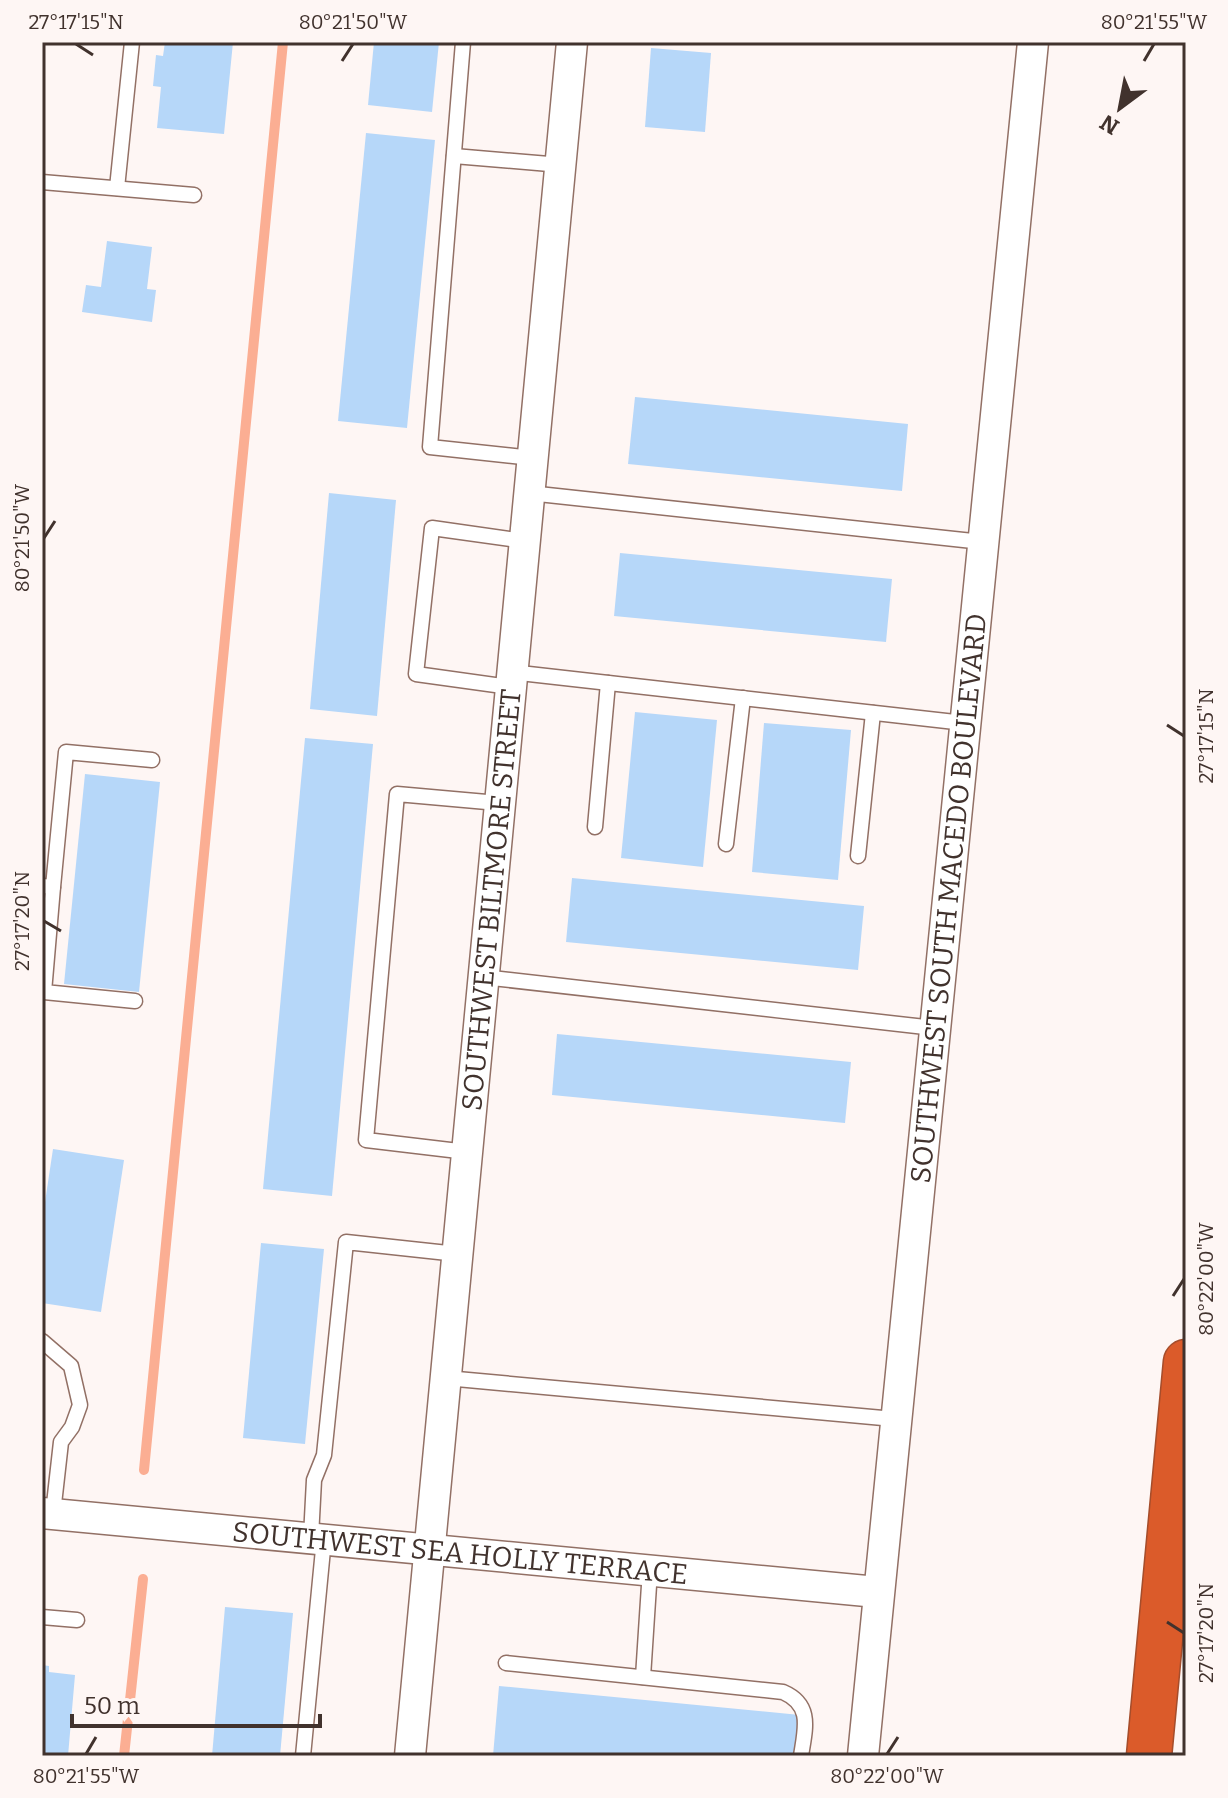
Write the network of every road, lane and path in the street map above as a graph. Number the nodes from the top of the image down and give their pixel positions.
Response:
1 (132, 42) edge
2 (463, 42) edge
3 (572, 42) edge
4 (1033, 42) edge
5 (454, 156) junction
6 (561, 165) junction
7 (42, 182) edge
8 (117, 188) junction
9 (194, 195) dead end
10 (532, 458) junction
11 (529, 493) junction
12 (524, 541) junction
13 (982, 542) junction
14 (511, 680) junction
15 (608, 683) junction
16 (743, 698) junction
17 (873, 713) junction
18 (964, 723) junction
19 (152, 760) dead end
20 (498, 803) junction
21 (595, 827) dead end
22 (726, 844) dead end
23 (858, 856) dead end
24 (47, 886) edge
25 (483, 977) junction
26 (135, 1001) dead end
27 (934, 1028) junction
28 (467, 1152) junction
29 (457, 1254) junction
30 (42, 1341) edge
31 (1186, 1362) edge
32 (446, 1378) junction
33 (894, 1419) junction
34 (48, 1513) edge
35 (317, 1538) junction
36 (429, 1548) junction
37 (650, 1570) junction
38 (877, 1592) junction
39 (42, 1617) edge
40 (77, 1620) dead end
41 (506, 1663) dead end
42 (643, 1677) junction
43 (303, 1756) edge
44 (410, 1756) edge
45 (801, 1756) edge
46 (863, 1756) edge
47 (1149, 1756) edge

1 - 8 lane
2 - 5 lane
3 - 6 street, SOUTHWEST BILTMORE STREET
4 - 13 street, SOUTHWEST SOUTH MACEDO BOULEVARD
5 - 6 lane
5 - 10 lane
6 - 10 street, SOUTHWEST BILTMORE STREET
7 - 8 lane
8 - 9 lane
10 - 11 street, SOUTHWEST BILTMORE STREET
11 - 12 street, SOUTHWEST BILTMORE STREET
11 - 13 lane
12 - 14 street, SOUTHWEST BILTMORE STREET
12 - 14 lane
13 - 18 street, SOUTHWEST SOUTH MACEDO BOULEVARD
14 - 15 lane
14 - 20 street, SOUTHWEST BILTMORE STREET
15 - 16 lane
15 - 21 lane
16 - 17 lane
16 - 22 lane
17 - 18 lane
17 - 23 lane
18 - 27 street, SOUTHWEST SOUTH MACEDO BOULEVARD
19 - 24 lane
20 - 25 street, SOUTHWEST BILTMORE STREET
20 - 28 lane
24 - 26 lane
25 - 27 lane
25 - 28 street, SOUTHWEST BILTMORE STREET
27 - 33 street, SOUTHWEST SOUTH MACEDO BOULEVARD
28 - 29 street, SOUTHWEST BILTMORE STREET
29 - 32 street, SOUTHWEST BILTMORE STREET
29 - 35 lane
30 - 34 lane
31 - 47 highway
32 - 33 lane
32 - 36 street, SOUTHWEST BILTMORE STREET
33 - 38 street, SOUTHWEST SOUTH MACEDO BOULEVARD
34 - 35 street, SOUTHWEST SEA HOLLY TERRACE
35 - 36 street, SOUTHWEST SEA HOLLY TERRACE
35 - 43 lane
36 - 37 street, SOUTHWEST SEA HOLLY TERRACE
36 - 44 street, SOUTHWEST BILTMORE STREET
37 - 38 street, SOUTHWEST SEA HOLLY TERRACE
37 - 42 lane
38 - 46 street, SOUTHWEST SOUTH MACEDO BOULEVARD
39 - 40 lane
41 - 42 lane
42 - 45 lane

